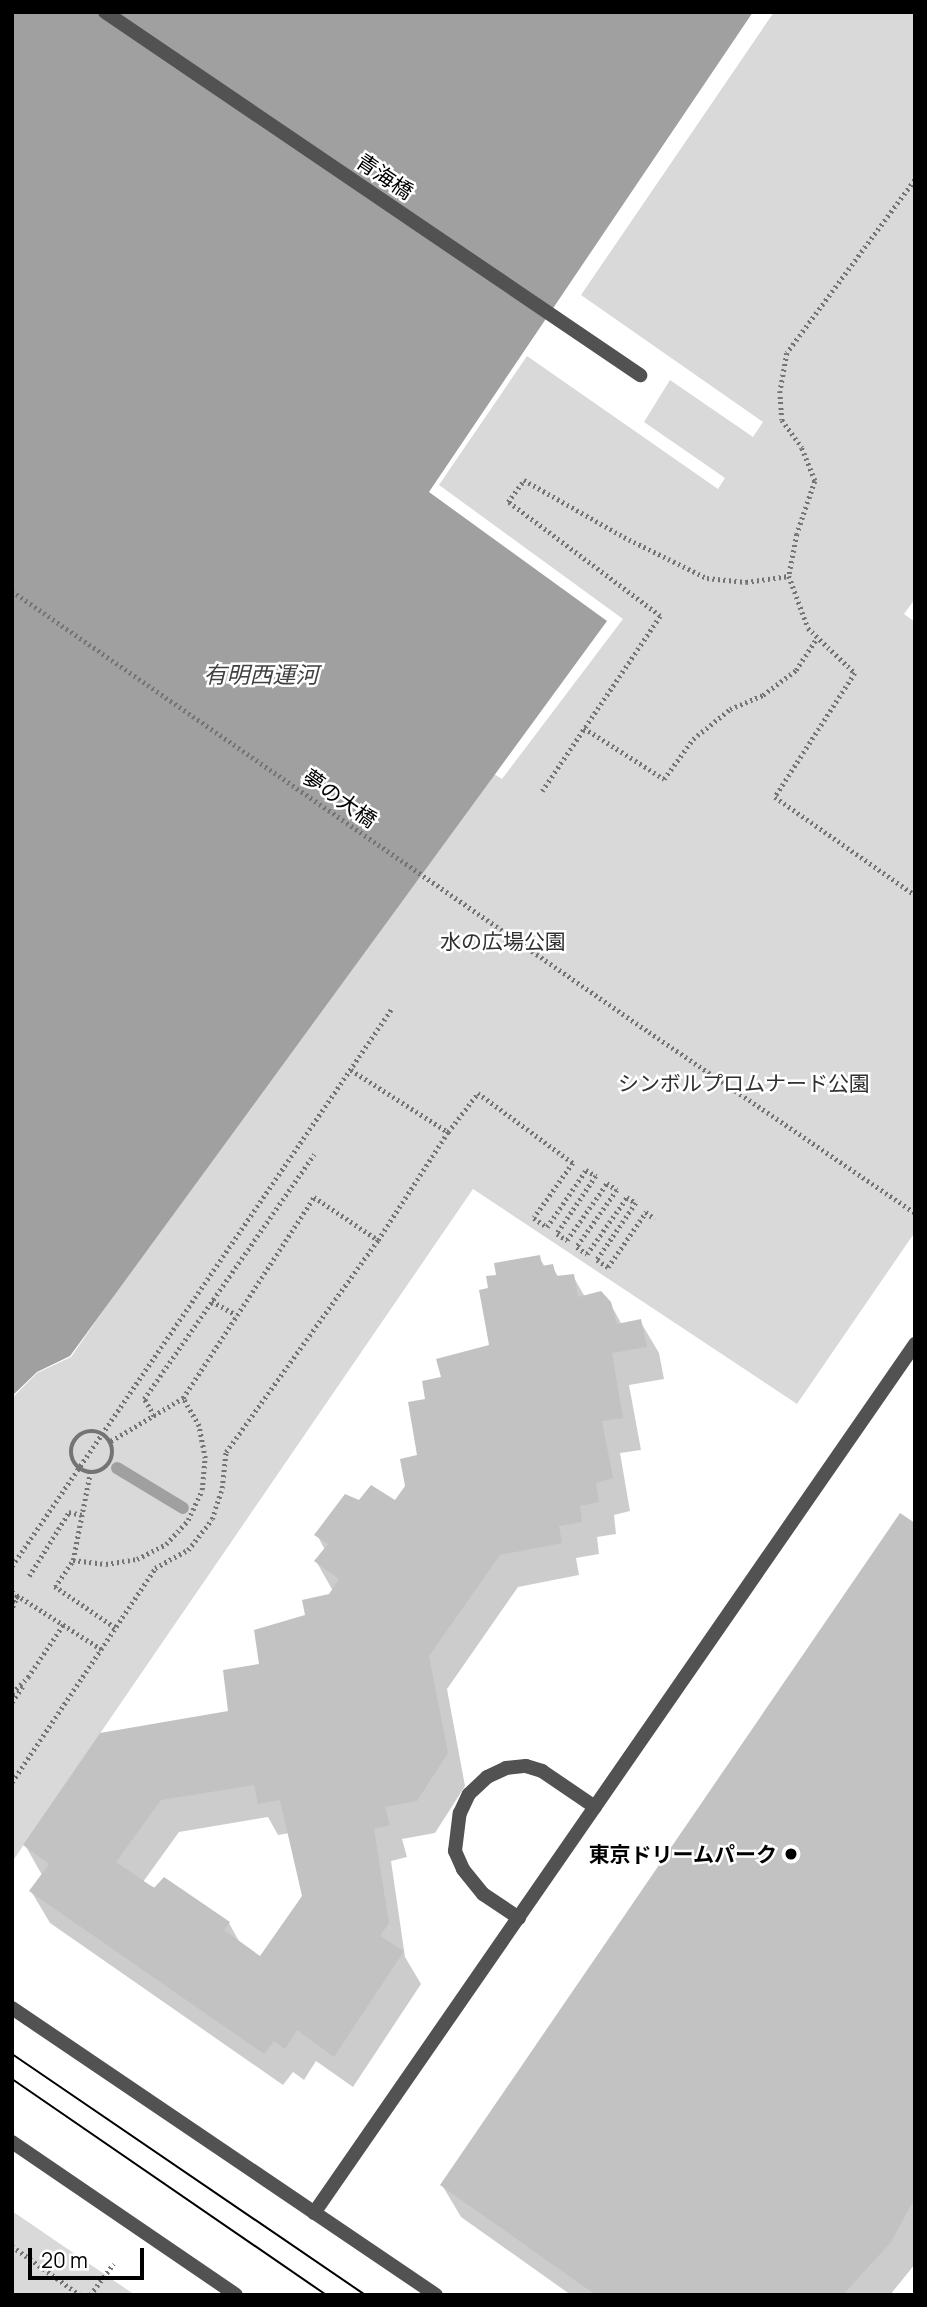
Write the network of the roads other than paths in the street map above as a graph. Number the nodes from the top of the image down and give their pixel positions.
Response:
1 (105, 12) edge
2 (640, 375) dead end
3 (915, 1344) edge
4 (595, 1807) junction
5 (519, 1918) junction
6 (12, 2008) edge
7 (12, 2142) edge
8 (314, 2213) junction
9 (236, 2295) edge
10 (436, 2295) edge

1 - 2 street, 青海橋
3 - 4 street
4 - 5 street
4 - 5 street
5 - 8 street
6 - 8 street
7 - 9 street
8 - 10 street

